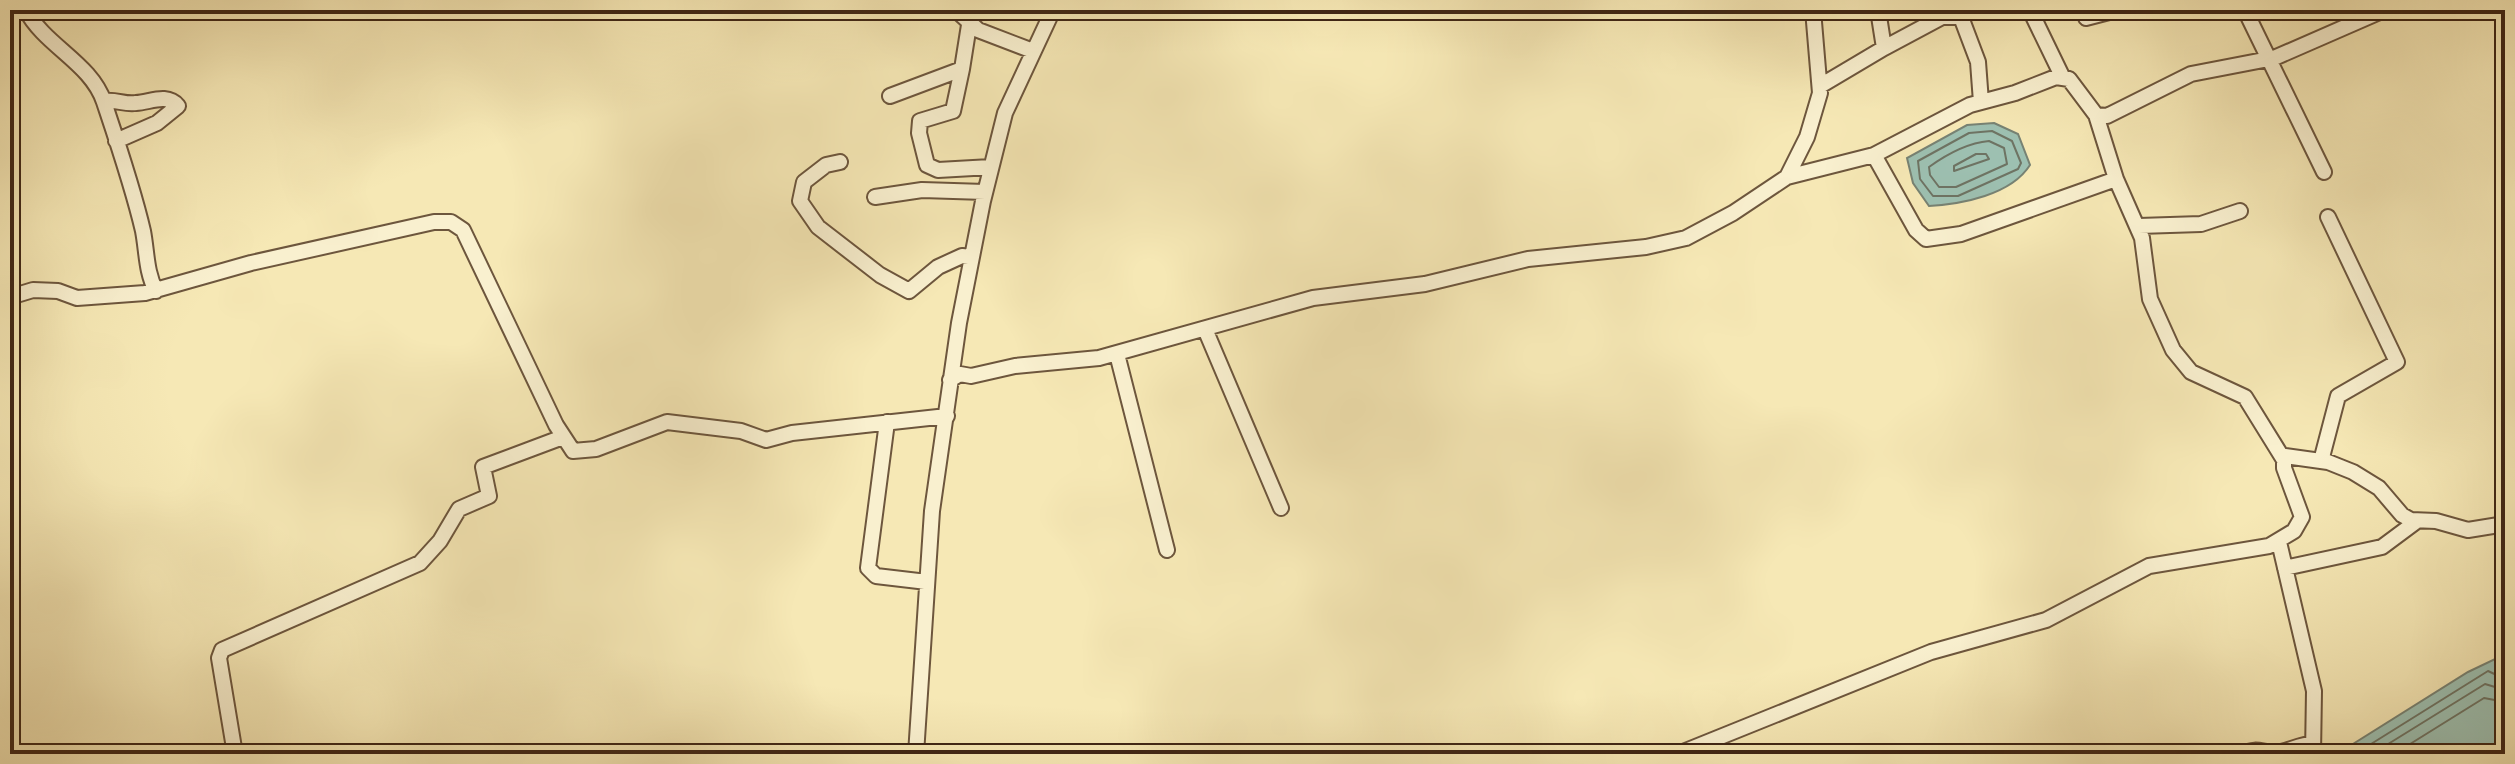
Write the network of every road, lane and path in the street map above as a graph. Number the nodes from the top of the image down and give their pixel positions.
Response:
1 (26, 10) edge
2 (956, 10) edge
3 (1053, 10) edge
4 (1813, 10) edge
5 (1878, 10) edge
6 (2030, 10) edge
7 (2117, 10) edge
8 (2245, 10) edge
9 (2384, 10) edge
10 (2086, 18) dead end
11 (969, 25) junction
12 (1884, 48) junction
13 (1033, 51) junction
14 (2269, 59) junction
15 (962, 69) junction
16 (2062, 76) junction
17 (1820, 86) junction
18 (890, 96) dead end
19 (104, 101) junction
20 (1981, 102) junction
21 (2096, 115) junction
22 (116, 141) junction
23 (1874, 155) junction
24 (840, 162) dead end
25 (991, 167) junction
26 (2324, 172) dead end
27 (1787, 177) junction
28 (2116, 179) junction
29 (985, 192) junction
30 (875, 197) dead end
31 (2240, 211) dead end
32 (2328, 217) dead end
33 (2139, 226) junction
34 (971, 257) junction
35 (156, 291) junction
36 (10, 297) edge
37 (1205, 329) junction
38 (1117, 354) junction
39 (950, 380) junction
40 (947, 416) junction
41 (887, 422) junction
42 (563, 437) junction
43 (2284, 460) junction
44 (2321, 461) junction
45 (1281, 508) dead end
46 (2417, 521) junction
47 (2505, 524) edge
48 (2279, 542) junction
49 (1167, 550) dead end
50 (2285, 568) junction
51 (927, 582) junction
52 (2313, 749) edge
53 (235, 754) edge
54 (916, 754) edge
55 (1678, 754) edge
56 (2243, 754) edge

1 - 19 street
2 - 11 street
3 - 13 street
4 - 17 street
5 - 12 street
6 - 16 street
7 - 10 street
8 - 14 street
9 - 14 street
11 - 13 street
11 - 15 street
12 - 17 street
12 - 20 street
13 - 25 street
14 - 21 street
14 - 26 street
15 - 18 street
15 - 25 street
16 - 20 street
16 - 21 street
17 - 27 street
19 - 22 street
19 - 22 street
20 - 23 street
21 - 28 street
22 - 35 street
23 - 27 street
23 - 28 street
24 - 34 street
25 - 29 street
27 - 37 street
28 - 33 street
29 - 30 street
29 - 34 street
31 - 33 street
32 - 44 street
33 - 43 street
34 - 39 street
35 - 36 street
35 - 42 street
37 - 38 street
37 - 45 street
38 - 39 street
38 - 49 street
39 - 40 street
40 - 41 street
40 - 51 street
41 - 42 street
41 - 51 street
42 - 53 street
43 - 44 street
43 - 48 street
44 - 46 street
46 - 47 street
46 - 50 street
48 - 50 street
48 - 55 street
50 - 52 street
51 - 54 street
52 - 56 street

